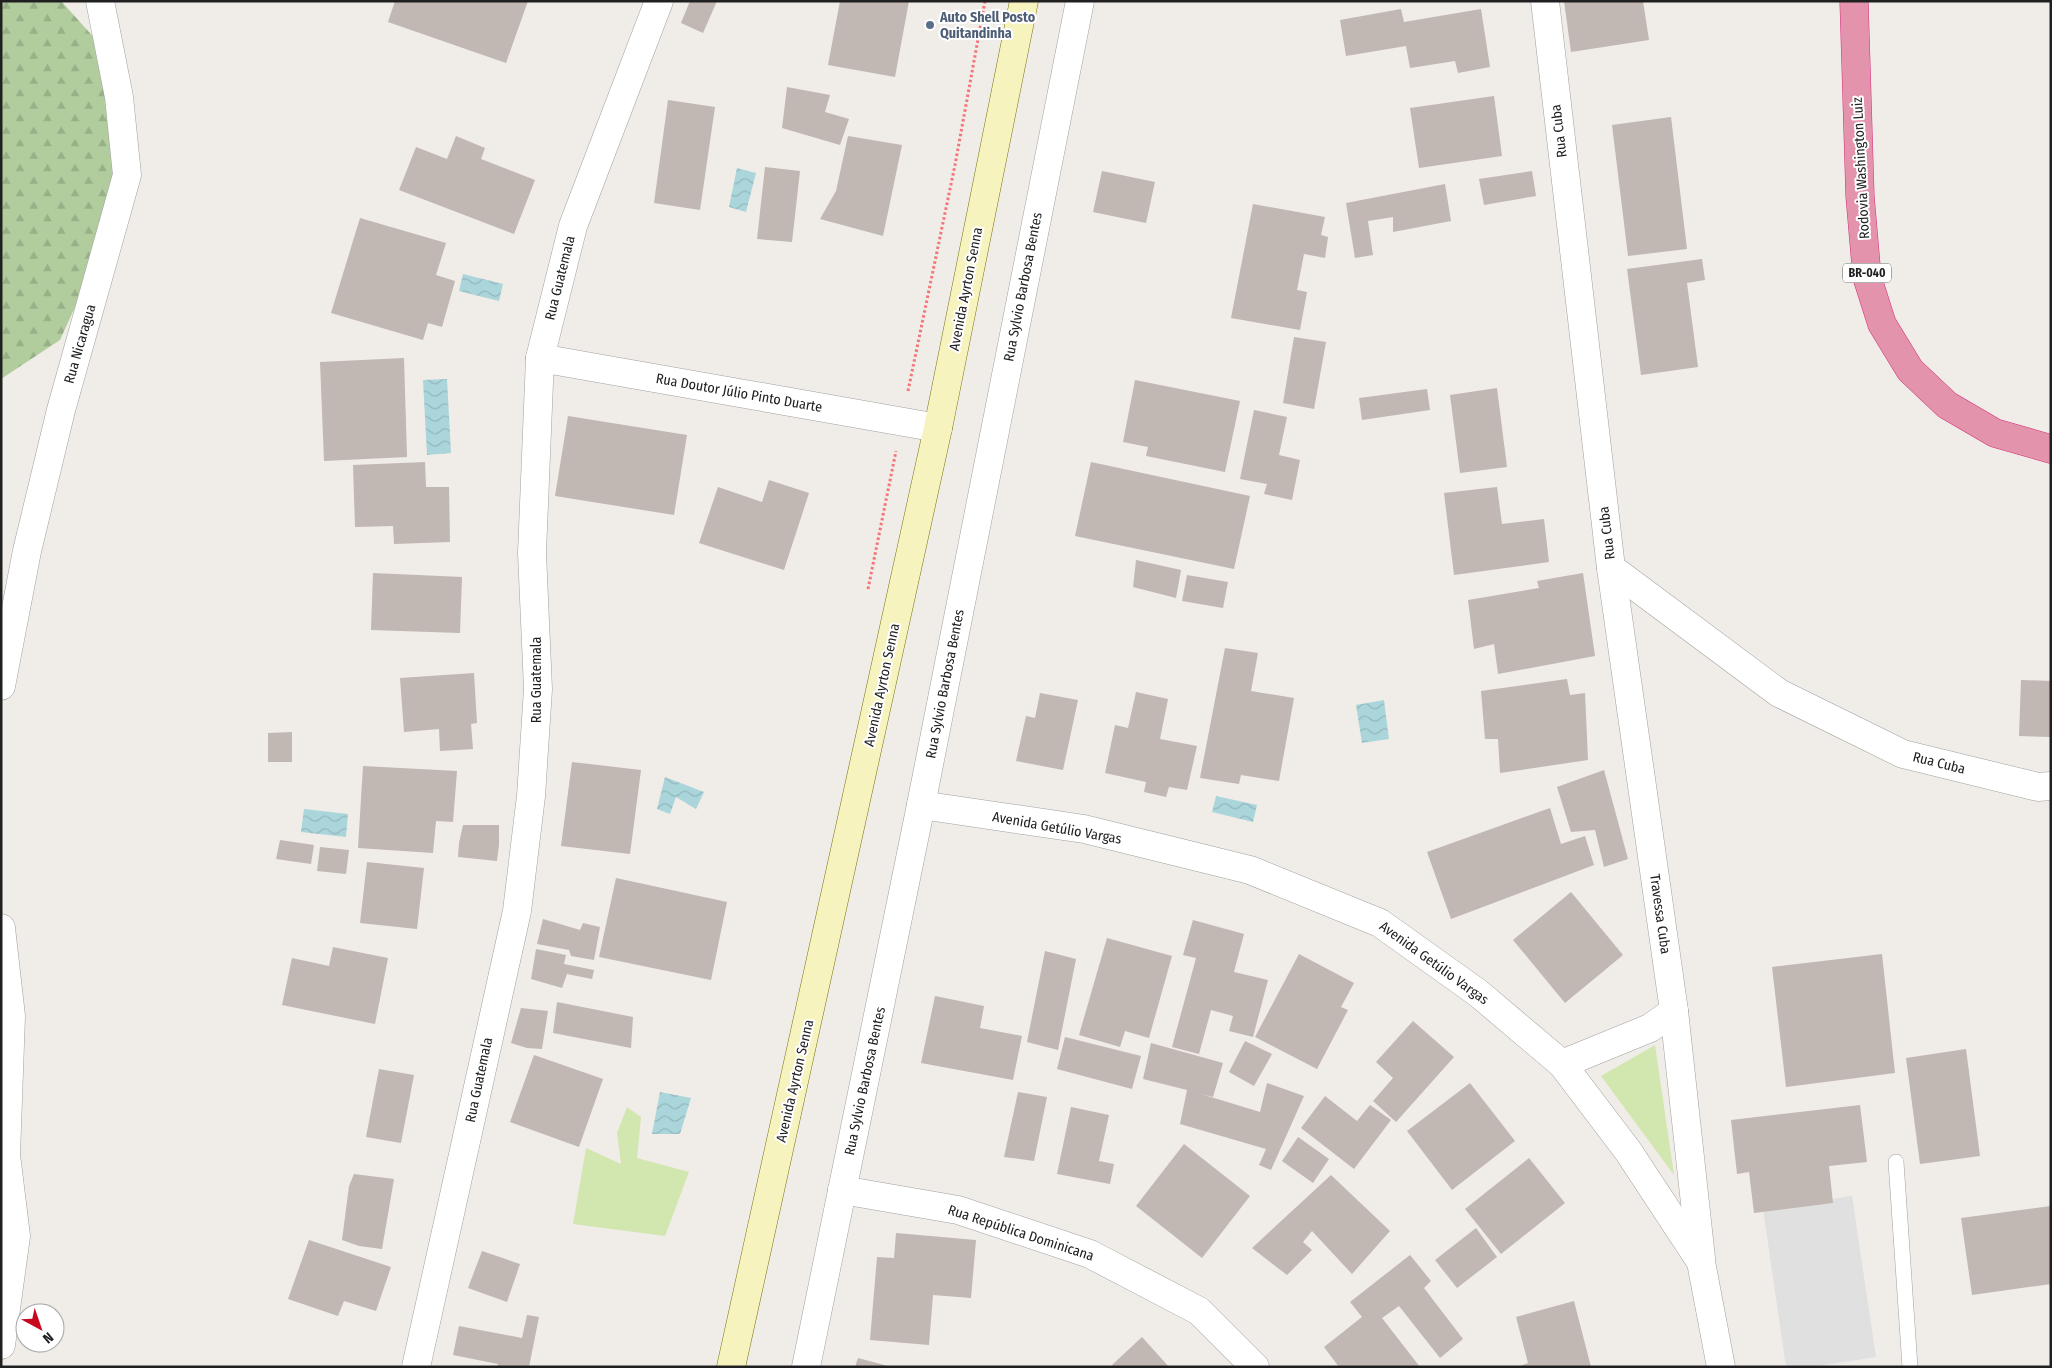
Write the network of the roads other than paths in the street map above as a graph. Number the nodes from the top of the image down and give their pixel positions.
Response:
1 (100, 1) edge
2 (659, 1) edge
3 (1024, 1) edge
4 (1080, 1) edge
5 (1544, 1) edge
6 (1854, 1) edge
7 (540, 358) junction
8 (938, 428) junction
9 (2051, 449) edge
10 (1611, 568) junction
11 (1, 686) edge
12 (2051, 786) edge
13 (922, 805) junction
14 (1, 928) edge
15 (1674, 1012) junction
16 (1562, 1064) junction
17 (3, 1160) edge
18 (1896, 1162) dead end
19 (842, 1190) junction
20 (1701, 1262) junction
21 (1, 1345) edge
22 (416, 1367) edge
23 (731, 1367) edge
24 (806, 1367) edge
25 (1255, 1367) edge
26 (1721, 1367) edge
27 (1910, 1367) edge

1 - 11 street, Rua Nicaragua
2 - 7 street, Rua Guatemala
3 - 8 main road, Avenida Ayrton Senna
4 - 13 street, Rua Sylvio Barbosa Bentes
5 - 10 street, Rua Cuba
6 - 9 highway, Rodovia Washington Luiz / BR-040
7 - 8 street, Rua Doutor Júlio Pinto Duarte
7 - 22 street, Rua Guatemala
8 - 23 main road, Avenida Ayrton Senna
10 - 12 street, Rua Cuba
10 - 15 street, Travessa Cuba
13 - 16 street, Avenida Getúlio Vargas
13 - 19 street, Rua Sylvio Barbosa Bentes
14 - 17 street
15 - 16 street
15 - 20 street, Travessa Cuba
16 - 20 street, Avenida Getúlio Vargas
17 - 21 street
18 - 27 lane
19 - 24 street, Rua Sylvio Barbosa Bentes
19 - 25 street, Rua República Dominicana
20 - 26 street, Avenida Getúlio Vargas

